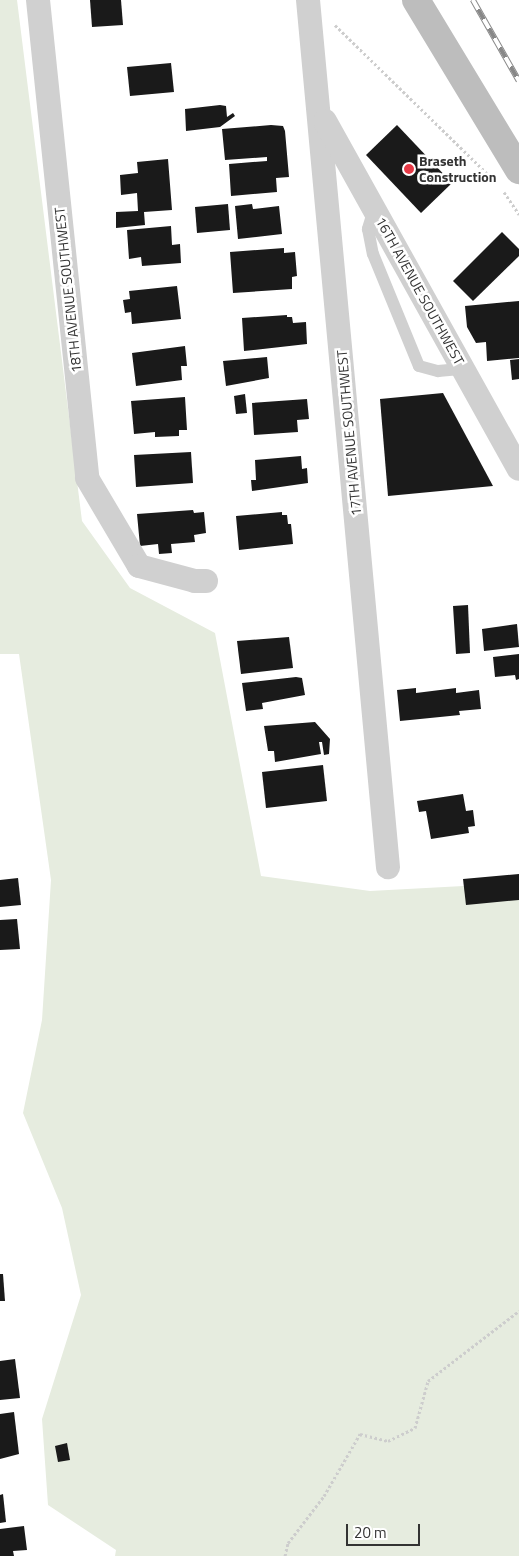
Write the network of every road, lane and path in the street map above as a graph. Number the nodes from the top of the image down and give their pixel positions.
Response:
1 (38, 0) edge
2 (308, 0) edge
3 (416, 0) edge
4 (354, 45) dead end
5 (321, 113) junction
6 (509, 177) edge
7 (492, 178) dead end
8 (374, 209) junction
9 (519, 214) edge
10 (463, 369) junction
11 (519, 469) edge
12 (206, 581) dead end
13 (388, 866) dead end
14 (519, 1311) edge
15 (285, 1556) edge

1 - 12 street, 18TH AVENUE SOUTHWEST
2 - 5 street, 17TH AVENUE SOUTHWEST
3 - 6 main road
4 - 7 path
5 - 8 street, 16TH AVENUE SOUTHWEST
5 - 13 street, 17TH AVENUE SOUTHWEST
6 - 9 path
8 - 10 street, 16TH AVENUE SOUTHWEST
8 - 10 lane
10 - 11 street, 16TH AVENUE SOUTHWEST
14 - 15 path

